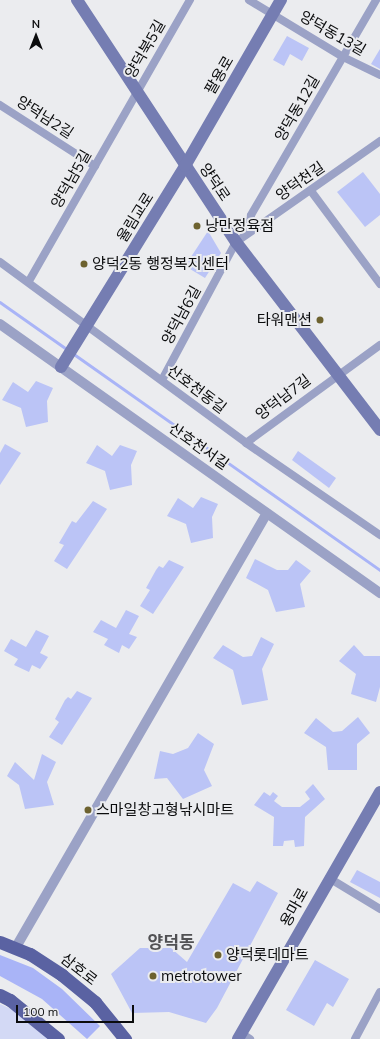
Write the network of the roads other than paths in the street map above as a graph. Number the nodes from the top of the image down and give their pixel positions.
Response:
1 (77, 0) edge
2 (190, 0) edge
3 (249, 0) edge
4 (281, 0) edge
5 (376, 0) edge
6 (273, 14) junction
7 (343, 57) junction
8 (380, 75) edge
9 (136, 91) junction
10 (0, 105) edge
11 (380, 141) edge
12 (95, 166) junction
13 (185, 166) junction
14 (311, 191) junction
15 (247, 233) junction
16 (236, 242) junction
17 (0, 262) edge
18 (29, 281) junction
19 (380, 284) edge
20 (0, 324) edge
21 (87, 326) junction
22 (380, 345) edge
23 (61, 367) junction
24 (337, 375) junction
25 (162, 380) junction
26 (380, 430) edge
27 (246, 443) junction
28 (267, 513) junction
29 (380, 535) edge
30 (380, 593) edge
31 (380, 792) edge
32 (329, 878) junction
33 (380, 909) edge
34 (0, 942) edge
35 (16, 947) junction
36 (380, 992) edge
37 (0, 995) edge
38 (113, 1023) junction
39 (243, 1037) edge
40 (58, 1039) edge
41 (118, 1039) edge
42 (125, 1039) edge
43 (355, 1039) edge

1 - 9 main road, 양덕로
2 - 9 street, 양덕북5길
3 - 6 street, 양덕동13길
4 - 6 main road, 팔용로
5 - 7 street, 양덕동12길
6 - 7 street, 양덕동13길
6 - 13 main road, 팔용로
7 - 8 street, 양덕동13길
7 - 15 street, 양덕동12길
9 - 12 street, 양덕남5길
9 - 13 main road, 양덕로
10 - 12 street, 양덕남2길
11 - 14 street, 양덕천길
12 - 18 street, 양덕남5길
13 - 16 main road, 양덕로
13 - 21 main road, 율림교로
14 - 15 street, 양덕천길
14 - 19 street
15 - 16 street, 양덕천길
16 - 24 main road, 양덕로
16 - 25 street, 양덕남6길
17 - 18 street, 산호천동길
18 - 21 street, 산호천동길
20 - 23 street, 산호천서길
21 - 23 main road, 율림교로
21 - 25 street, 산호천동길
22 - 24 street
23 - 28 street, 산호천서길
24 - 26 main road, 양덕로
24 - 27 street, 양덕남7길
25 - 27 street, 산호천동길
27 - 29 street, 산호천동길
28 - 30 street, 산호천서길
28 - 35 street
31 - 32 main road, 용마로
32 - 33 street
32 - 39 main road, 용마로
34 - 35 main road, 삼호로
35 - 38 main road, 삼호로
36 - 43 street
37 - 40 main road
38 - 41 main road
38 - 42 main road, 삼호로

